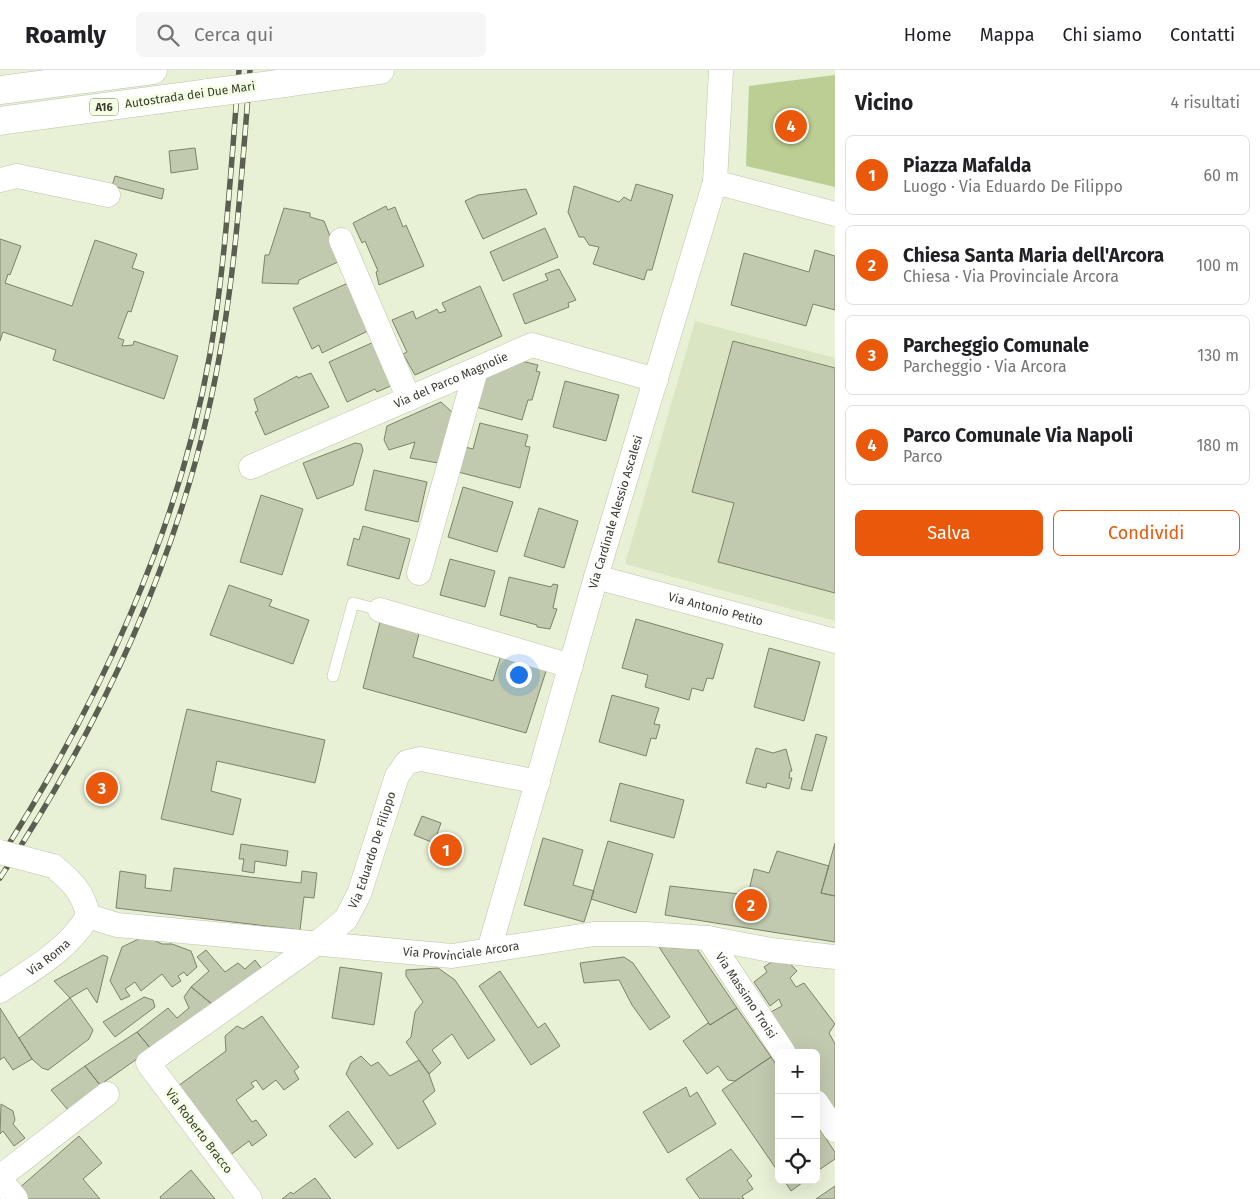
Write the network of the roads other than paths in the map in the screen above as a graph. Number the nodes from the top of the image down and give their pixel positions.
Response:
1 (153, 70) edge
2 (380, 70) edge
3 (721, 70) edge
4 (0, 90) edge
5 (0, 121) edge
6 (0, 180) edge
7 (715, 182) junction
8 (108, 195) dead end
9 (835, 214) edge
10 (341, 240) dead end
11 (476, 370) junction
12 (656, 380) junction
13 (409, 399) junction
14 (251, 468) dead end
15 (419, 573) dead end
16 (596, 577) junction
17 (380, 610) joint
18 (835, 641) edge
19 (571, 666) junction
20 (333, 676) dead end
21 (538, 782) junction
22 (0, 852) edge
23 (88, 916) junction
24 (708, 938) junction
25 (316, 944) junction
26 (489, 950) junction
27 (835, 957) edge
28 (0, 991) edge
29 (781, 1049) edge
30 (148, 1062) joint
31 (107, 1094) dead end
32 (820, 1108) edge
33 (835, 1130) edge
34 (0, 1178) edge
35 (16, 1199) edge
36 (250, 1199) edge

1 - 4 highway
2 - 5 highway, Autostrada dei Due Mari / A16, bridge
3 - 7 street, Via Cardinale Alessio Ascalesi
6 - 8 street
7 - 9 street
7 - 12 street, Via Cardinale Alessio Ascalesi
10 - 13 street
11 - 12 street, Via del Parco Magnolie
11 - 13 street, Via del Parco Magnolie
11 - 15 street
12 - 16 street, Via Cardinale Alessio Ascalesi
13 - 14 street, Via del Parco Magnolie
16 - 18 street, Via Antonio Petito
16 - 19 street, Via Cardinale Alessio Ascalesi
17 - 19 street
17 - 20 lane
19 - 21 street, Via Cardinale Alessio Ascalesi
21 - 25 street, Via Eduardo De Filippo
21 - 26 street, Via Cardinale Alessio Ascalesi
22 - 23 street, bridge
23 - 25 street, Via Provinciale Arcora
23 - 28 street, Via Roma
24 - 26 street, Via Provinciale Arcora
24 - 27 street, Via Provinciale Arcora
24 - 29 street, Via Massimo Troisi
25 - 26 street, Via Provinciale Arcora
25 - 30 street, Via Eduardo De Filippo
30 - 36 street, Via Roberto Bracco
31 - 34 street
32 - 33 street
34 - 35 street

